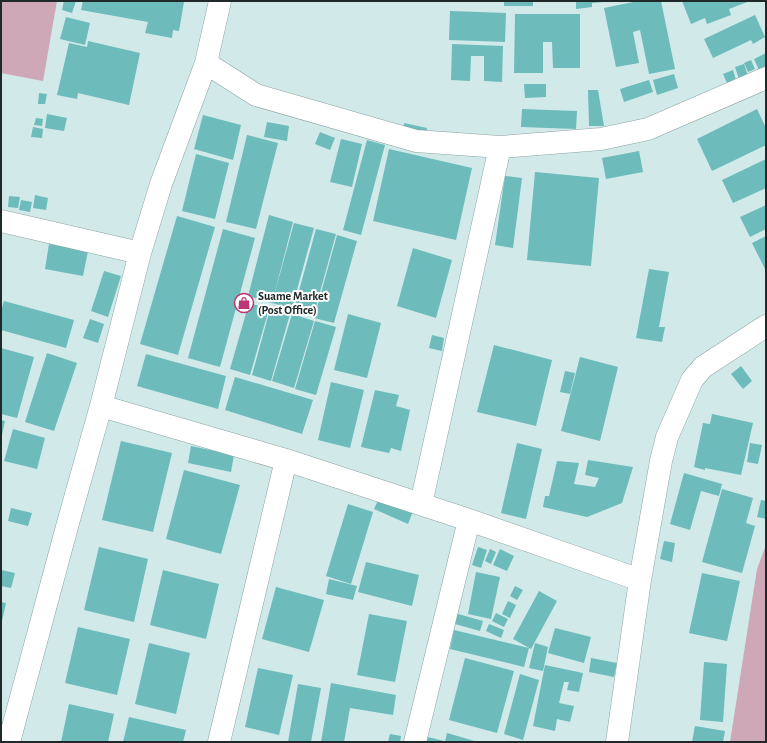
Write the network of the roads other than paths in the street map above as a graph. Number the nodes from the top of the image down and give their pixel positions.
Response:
1 (220, 1) edge
2 (206, 63) junction
3 (766, 78) edge
4 (500, 147) junction
5 (1, 221) edge
6 (140, 253) junction
7 (766, 326) edge
8 (100, 406) junction
9 (286, 460) junction
10 (421, 504) junction
11 (469, 520) junction
12 (640, 580) junction
13 (9, 742) edge
14 (219, 742) edge
15 (415, 742) edge
16 (617, 742) edge

1 - 2 street
2 - 4 street
2 - 6 street
3 - 4 street
4 - 10 street
5 - 6 street
6 - 8 street
7 - 12 street
8 - 9 street
8 - 13 street
9 - 10 street
9 - 14 street
10 - 11 street
11 - 12 street
11 - 15 street
12 - 16 street

